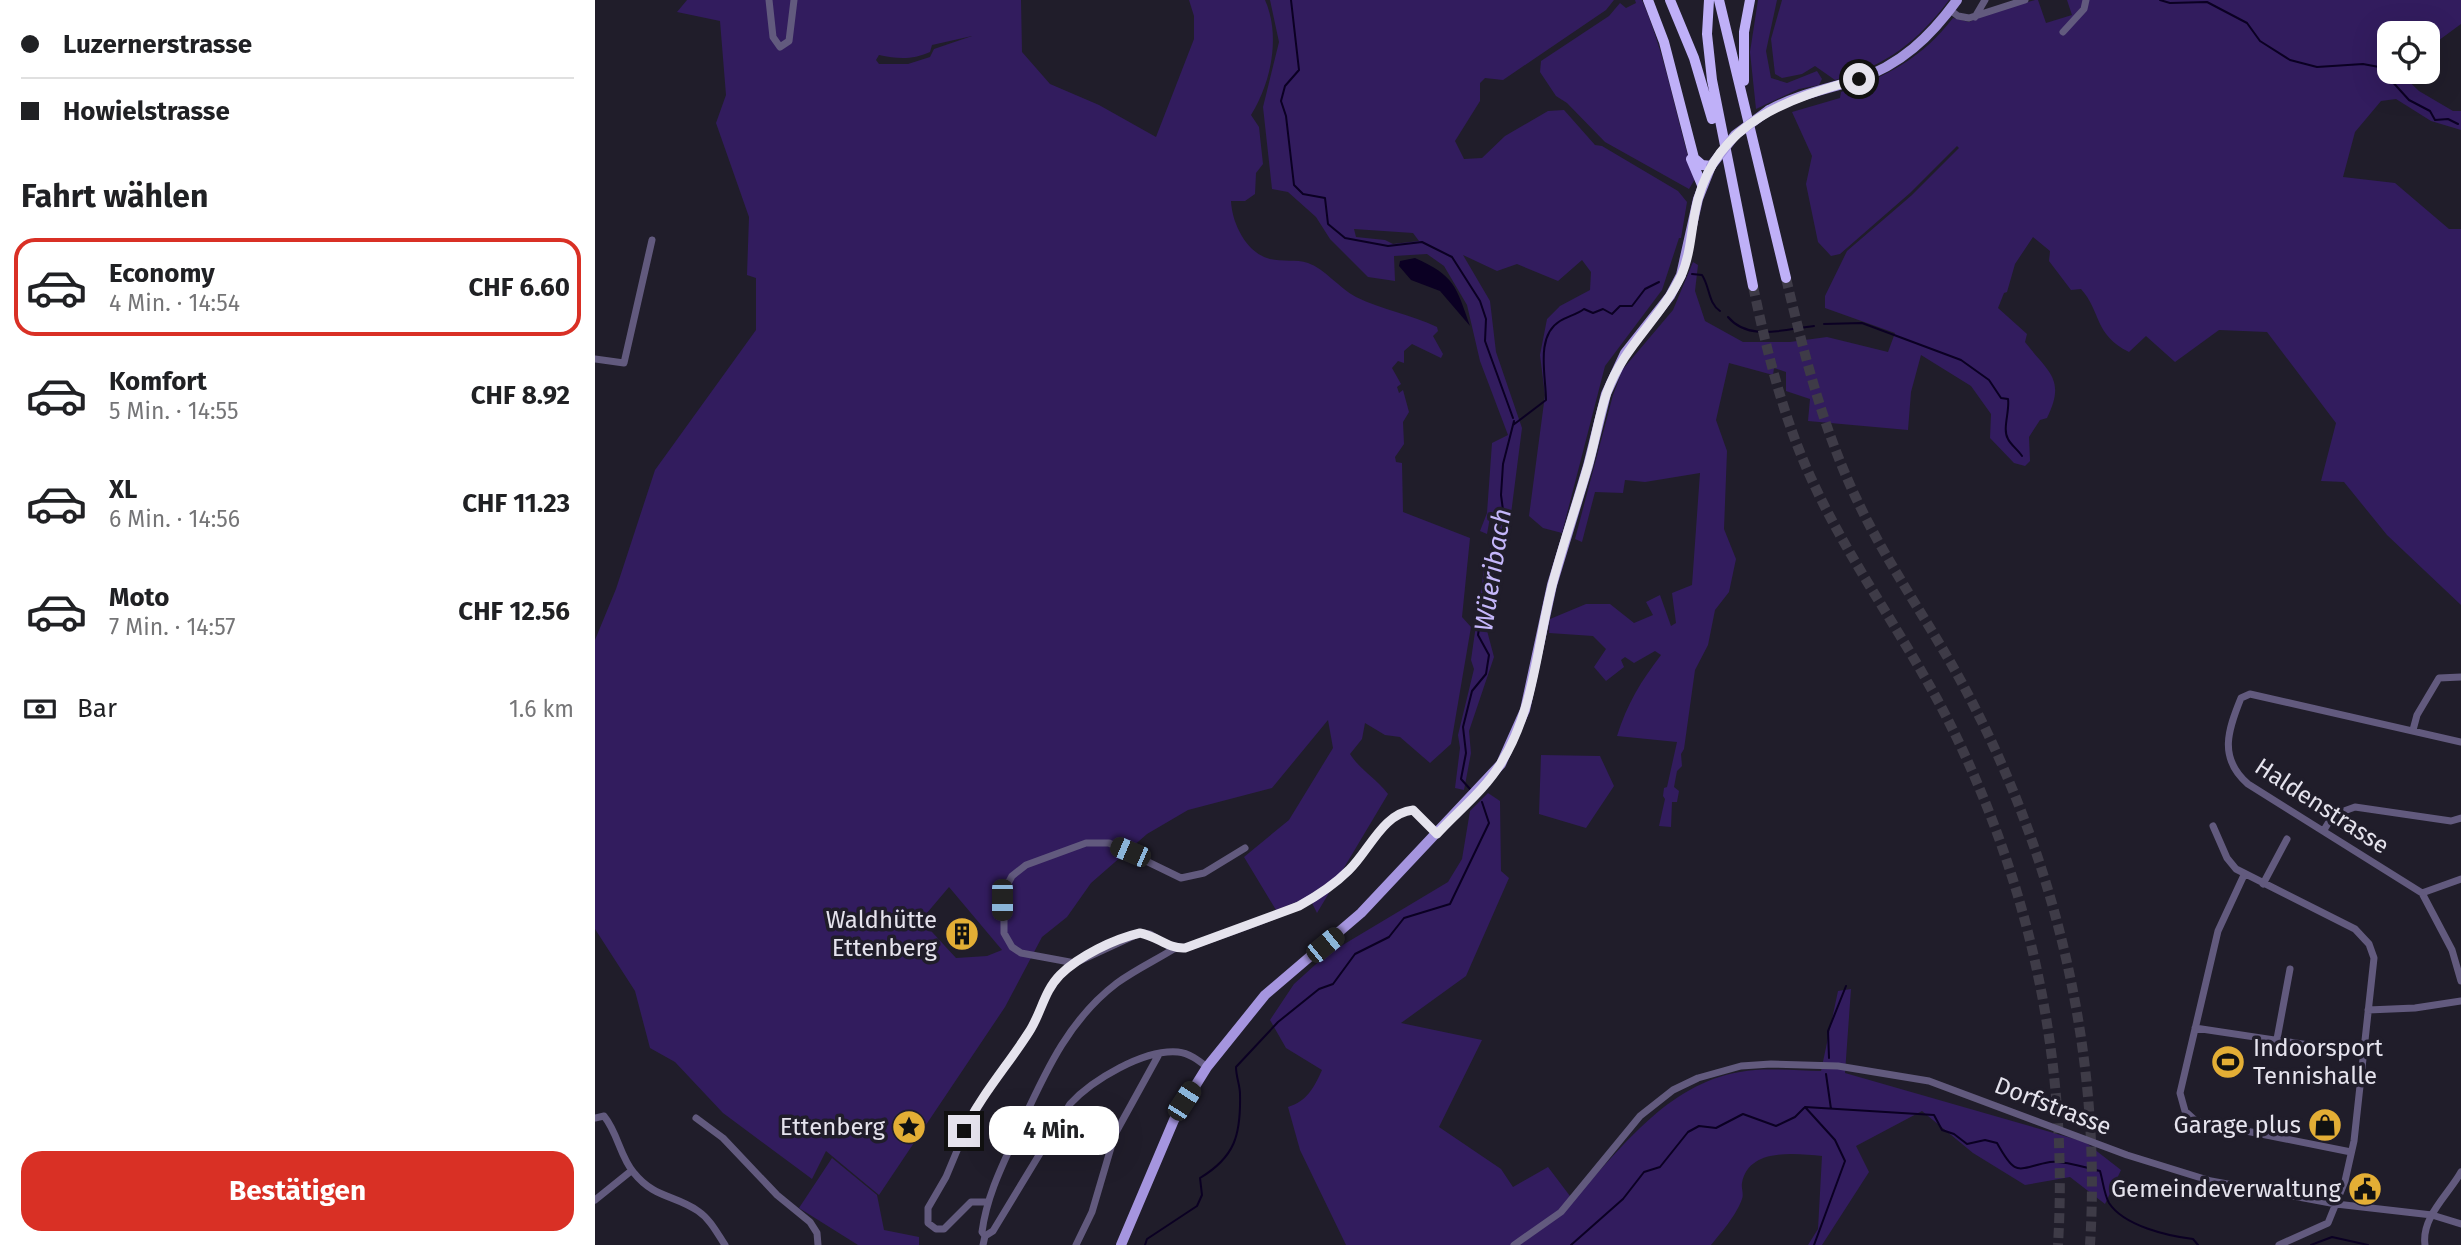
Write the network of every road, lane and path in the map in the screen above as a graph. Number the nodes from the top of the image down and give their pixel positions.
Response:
1 (769, 0) edge
2 (794, 0) edge
3 (1670, 0) edge
4 (1709, 0) edge
5 (1719, 0) edge
6 (1750, 0) edge
7 (1957, 0) edge
8 (1985, 0) edge
9 (2025, 0) edge
10 (2086, 0) edge
11 (1650, 4) edge
12 (1950, 10) junction
13 (1975, 17) junction
14 (2063, 32) dead end
15 (1748, 115) junction
16 (1689, 142) junction
17 (1711, 166) junction
18 (1702, 185) junction
19 (1736, 206) junction
20 (652, 240) dead end
21 (1786, 278) tunnel mouth
22 (1753, 286) tunnel mouth
23 (595, 359) edge
24 (2461, 677) edge
25 (2413, 730) junction
26 (2461, 743) edge
27 (2461, 818) edge
28 (2213, 826) dead end
29 (2324, 830) junction
30 (1437, 834) junction
31 (2287, 839) dead end
32 (1245, 848) dead end
33 (2244, 875) junction
34 (2461, 879) edge
35 (2263, 884) junction
36 (2423, 893) junction
37 (1173, 949) junction
38 (1075, 963) junction
39 (2290, 969) dead end
40 (2461, 981) edge
41 (2461, 1001) edge
42 (2368, 1010) junction
43 (2195, 1028) junction
44 (2277, 1039) junction
45 (2362, 1053) junction
46 (1158, 1056) junction
47 (1206, 1067) junction
48 (595, 1118) edge
49 (696, 1118) dead end
50 (2351, 1152) junction
51 (631, 1171) junction
52 (2461, 1172) edge
53 (595, 1200) edge
54 (987, 1202) junction
55 (2336, 1203) junction
56 (2432, 1215) junction
57 (2461, 1224) edge
58 (985, 1236) junction
59 (725, 1245) edge
60 (817, 1245) edge
61 (982, 1245) edge
62 (1076, 1245) edge
63 (1121, 1245) edge
64 (1514, 1245) edge
65 (2279, 1245) edge
66 (2425, 1245) edge

1 - 2 street
3 - 19 highway
4 - 19 highway
5 - 15 highway
6 - 15 highway
7 - 12 main road
8 - 13 street
9 - 13 street
10 - 14 street
11 - 16 highway
12 - 13 street
12 - 17 main road, bridge
15 - 21 highway
16 - 17 highway
16 - 18 highway
17 - 18 main road
18 - 30 main road
19 - 22 highway
20 - 23 street
24 - 25 street
25 - 26 street, Haldenstrasse
25 - 29 street, Haldenstrasse
27 - 29 street
28 - 33 street
29 - 36 street, Haldenstrasse
30 - 37 street
30 - 47 main road
31 - 35 street
32 - 38 street
33 - 35 street
33 - 43 street
34 - 36 street
35 - 42 street
36 - 40 street
37 - 38 street
37 - 54 street
38 - 54 street
39 - 44 street
41 - 42 street
42 - 45 street
43 - 44 street
43 - 50 street
44 - 45 street
45 - 50 street
46 - 47 street
46 - 58 street
46 - 62 street
47 - 63 main road
48 - 51 street
49 - 60 street
50 - 55 street
51 - 53 street
51 - 59 street
52 - 56 street
54 - 58 street
55 - 56 street, Dorfstrasse
55 - 64 street, Dorfstrasse
55 - 65 street
56 - 57 street, Dorfstrasse
56 - 66 street
58 - 61 street

